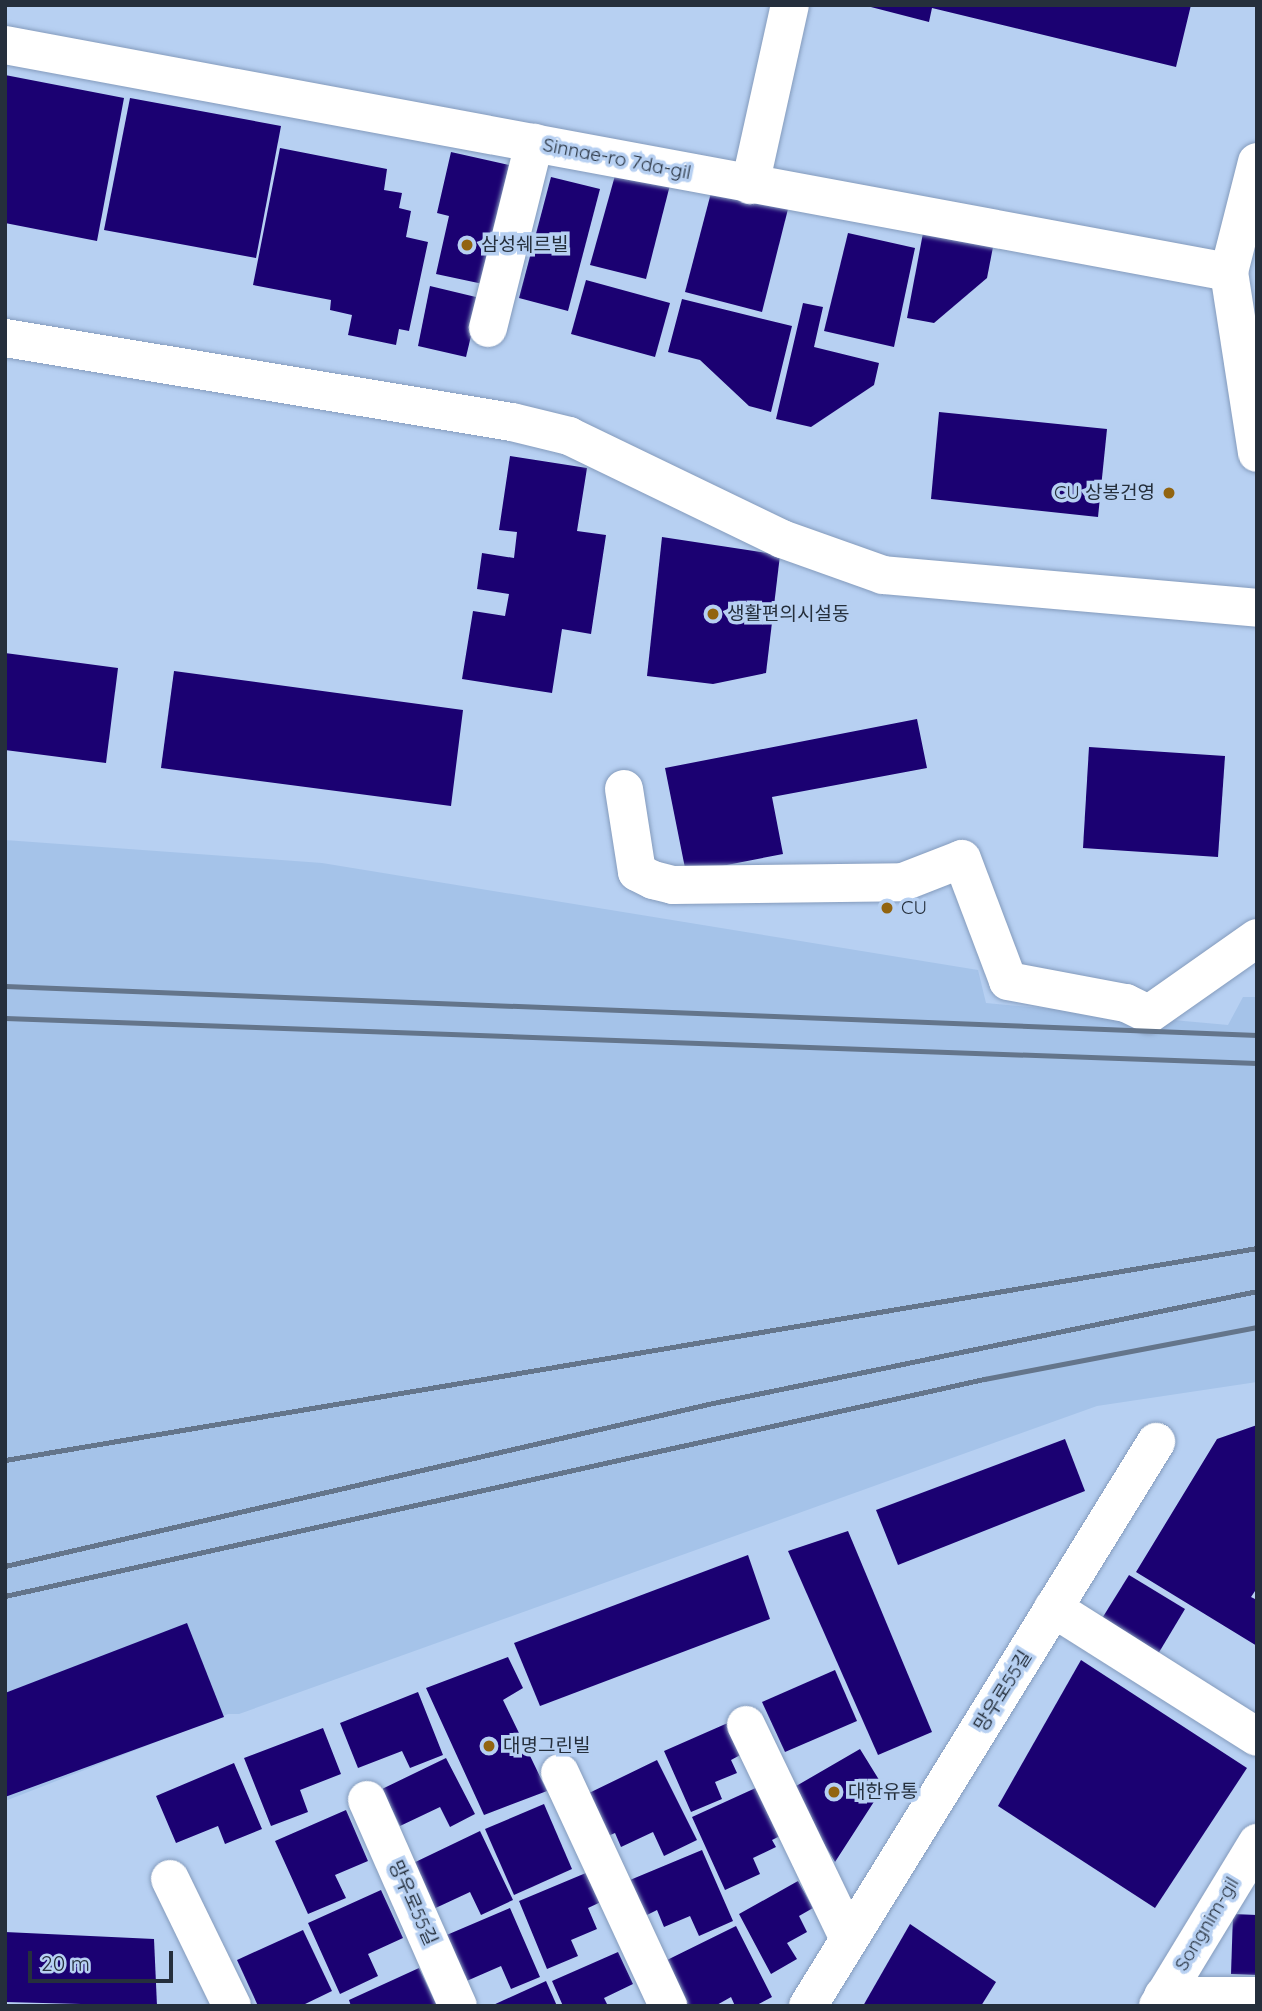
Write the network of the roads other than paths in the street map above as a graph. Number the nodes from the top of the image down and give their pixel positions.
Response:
1 (790, 5) edge
2 (5, 44) edge
3 (534, 144) junction
4 (1257, 162) edge
5 (750, 185) junction
6 (1229, 272) junction
7 (488, 328) dead end
8 (5, 338) edge
9 (1257, 453) edge
10 (1257, 608) edge
11 (624, 789) dead end
12 (1257, 938) edge
13 (1156, 1442) dead end
14 (1054, 1608) junction
15 (746, 1725) dead end
16 (1257, 1737) edge
17 (559, 1773) dead end
18 (367, 1800) dead end
19 (1257, 1843) edge
20 (170, 1879) dead end
21 (849, 1939) junction
22 (1257, 1996) edge
23 (1161, 2001) edge
24 (232, 2006) edge
25 (458, 2006) edge
26 (668, 2006) edge
27 (808, 2006) edge

1 - 5 street
2 - 3 street, Sinnae-ro 7da-gil
3 - 5 street, Sinnae-ro 7da-gil
3 - 7 street
4 - 6 street
5 - 6 street, Sinnae-ro 7da-gil
6 - 9 street
8 - 10 street
11 - 12 street
13 - 14 street, 망우로55길
14 - 16 street
14 - 21 street, 망우로55길
15 - 21 street
17 - 26 street
18 - 25 street, 망우로55길
19 - 23 street, Songnim-gil
20 - 24 street
21 - 27 street, 망우로55길
22 - 23 street

